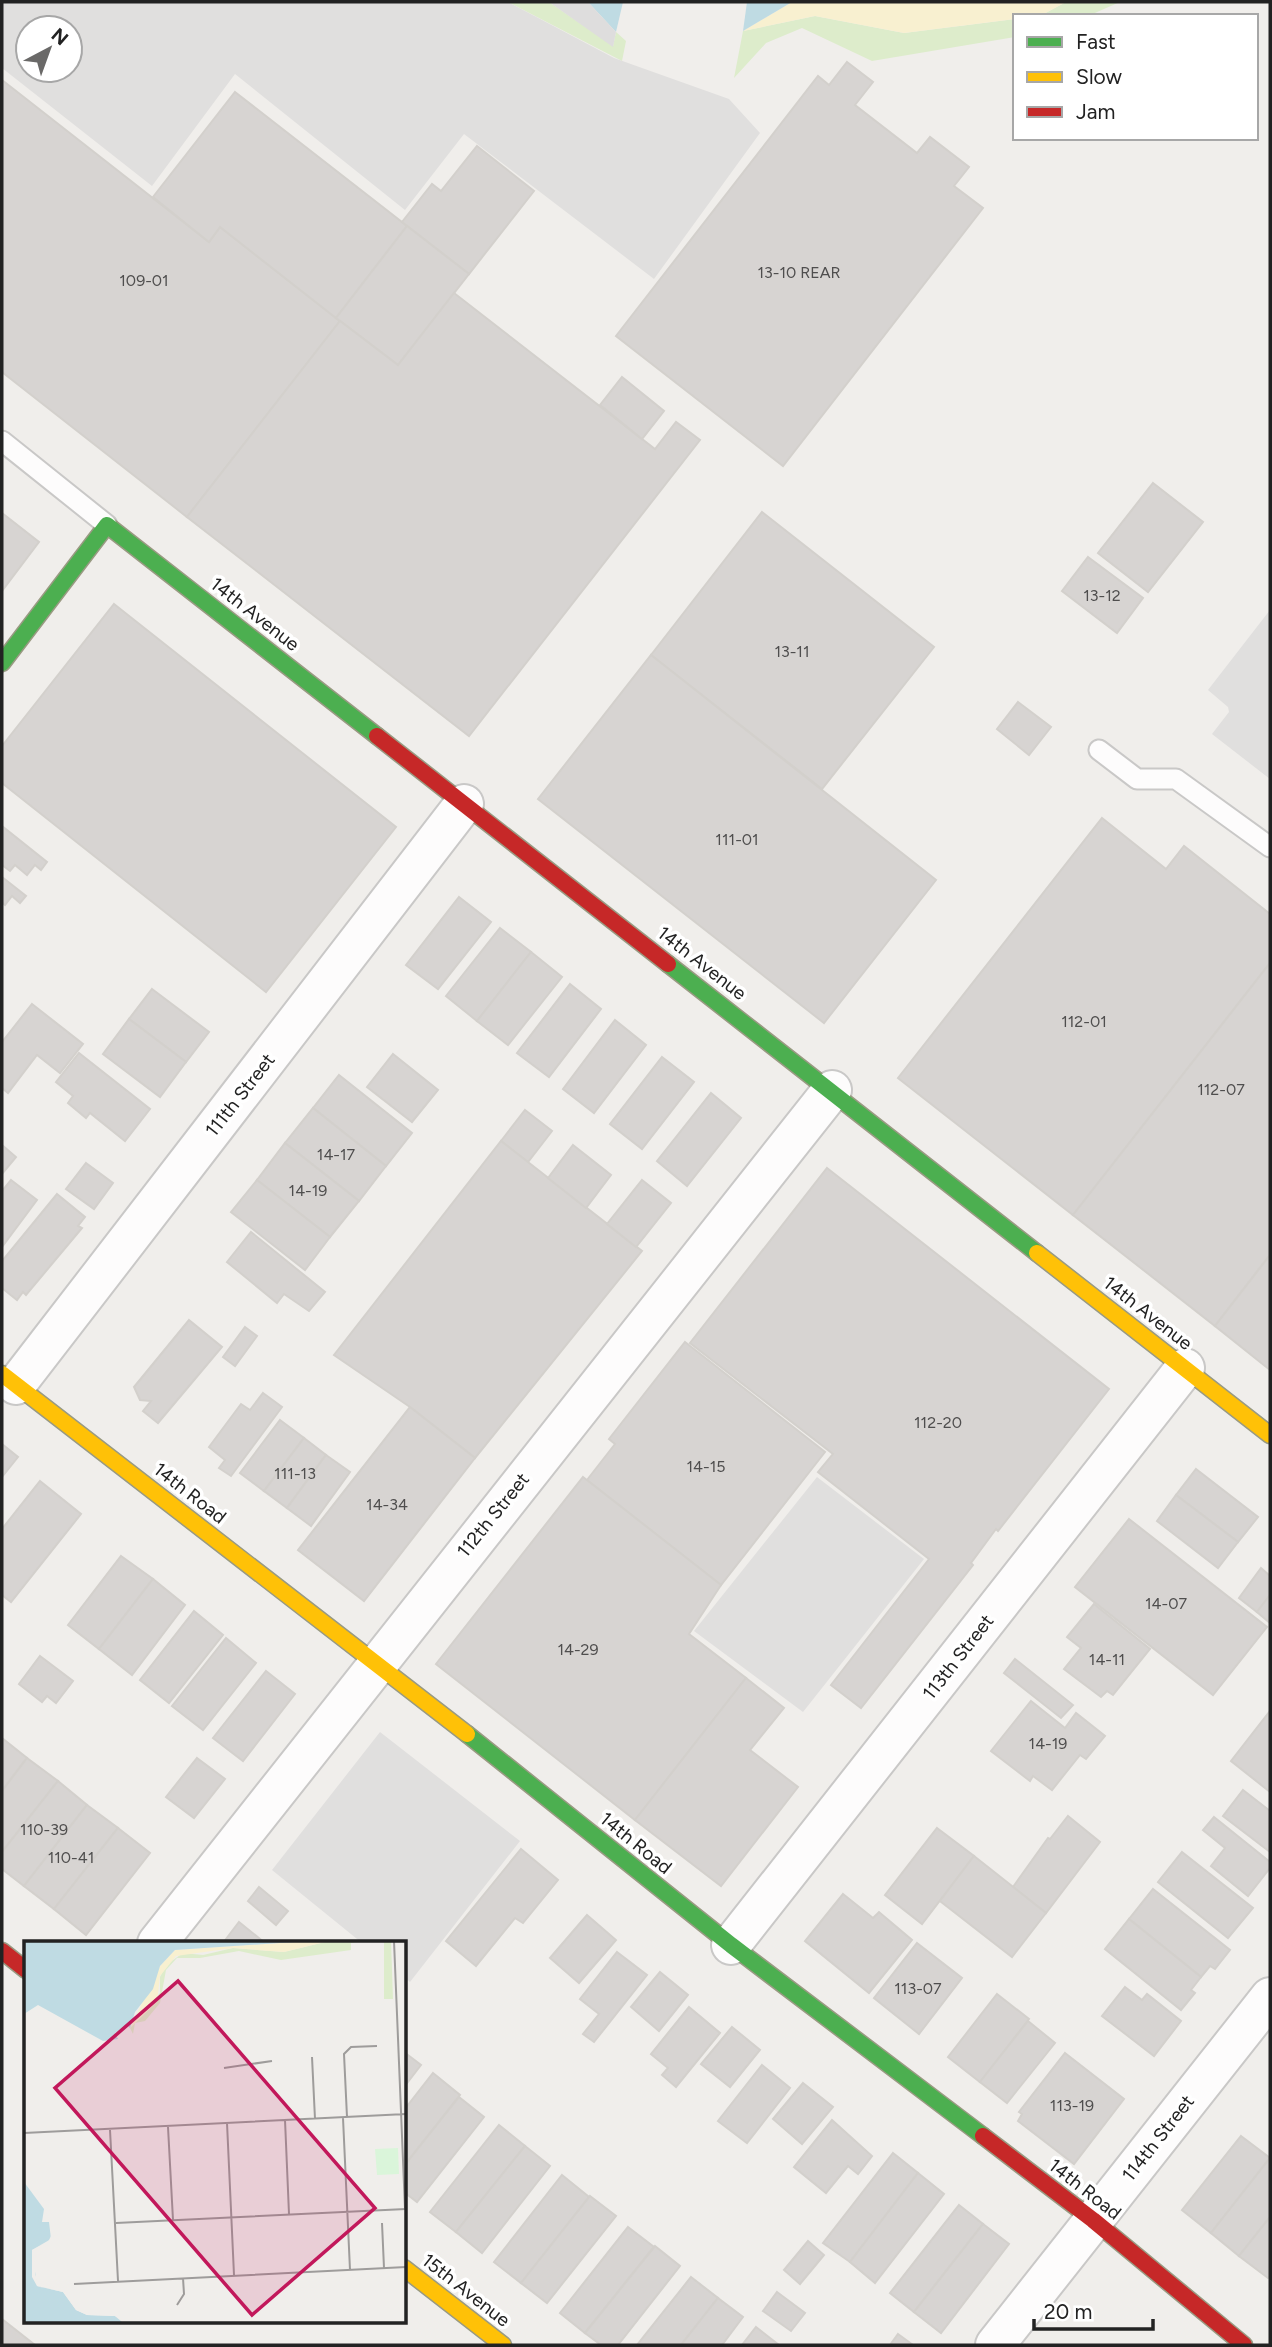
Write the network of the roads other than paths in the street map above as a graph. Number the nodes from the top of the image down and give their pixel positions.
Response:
1 (2, 440) edge
2 (107, 525) junction
3 (2, 663) edge
4 (1099, 750) dead end
5 (464, 804) junction
6 (1270, 847) edge
7 (832, 1090) junction
8 (1185, 1368) junction
9 (9, 1380) edge
10 (1270, 1435) edge
11 (376, 1662) junction
12 (159, 1941) edge
13 (731, 1945) junction
14 (2, 1951) edge
15 (24, 1968) edge
16 (1270, 1997) edge
17 (1093, 2220) junction
18 (406, 2270) edge
19 (503, 2345) edge
20 (995, 2345) edge
21 (1244, 2345) edge

1 - 2 lane
2 - 3 street
2 - 5 street, 14th Avenue
4 - 6 lane
5 - 7 street, 14th Avenue
5 - 9 street, 111th Street
7 - 8 street, 14th Avenue
7 - 11 street, 112th Street
8 - 10 street, 14th Avenue
8 - 13 street, 113th Street
9 - 11 street, 14th Road
11 - 12 street, 112th Street
11 - 13 street, 14th Road
13 - 17 street, 14th Road
14 - 15 street
16 - 17 street, 114th Street
17 - 20 street, 114th Street
17 - 21 street, 14th Road
18 - 19 street, 15th Avenue

